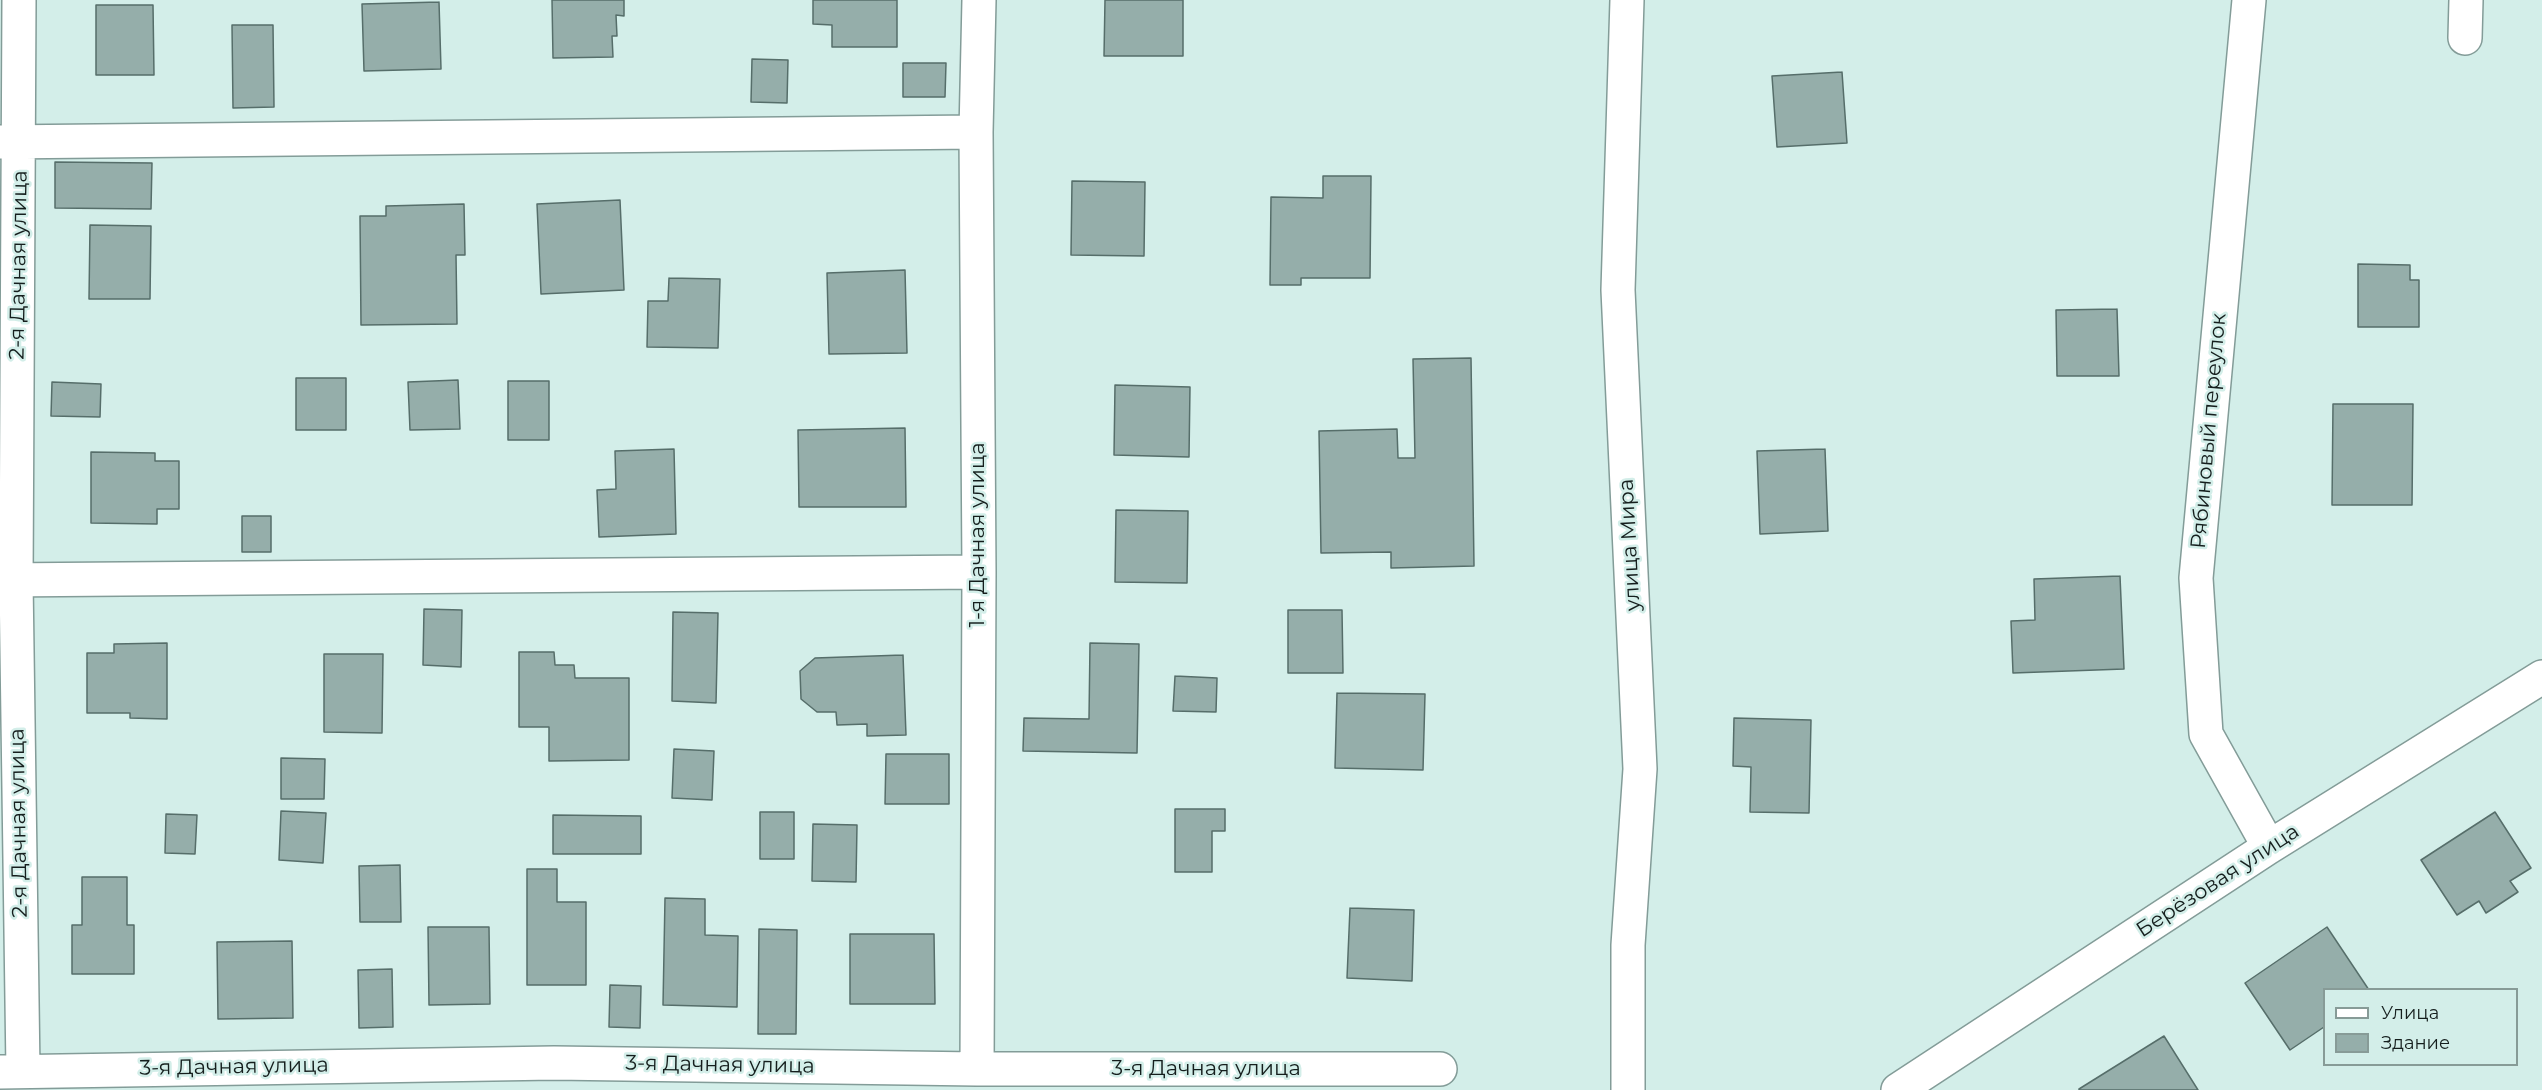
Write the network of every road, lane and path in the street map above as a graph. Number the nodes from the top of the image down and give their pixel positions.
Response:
1 (19, 0) edge
2 (979, 0) edge
3 (1628, 0) edge
4 (2249, 0) edge
5 (2466, 0) edge
6 (2465, 38) dead end
7 (976, 132) junction
8 (10, 142) edge
9 (979, 572) junction
10 (8, 580) edge
11 (2542, 677) edge
12 (2269, 847) junction
13 (977, 1069) junction
14 (1440, 1069) dead end
15 (11, 1071) edge
16 (1628, 1090) edge
17 (1898, 1090) edge

1 - 8 street, 2-я Дачная улица
2 - 7 street, 1-я Дачная улица
3 - 16 street, улица Мира
4 - 12 street, Рябиновый переулок
5 - 6 street
7 - 8 street
7 - 9 street, 1-я Дачная улица
8 - 10 street, 2-я Дачная улица
9 - 10 street
9 - 13 street, 1-я Дачная улица
10 - 15 street, 2-я Дачная улица
11 - 12 street, Берёзовая улица
12 - 17 street, Берёзовая улица
13 - 14 street, 3-я Дачная улица
13 - 15 street, 3-я Дачная улица

